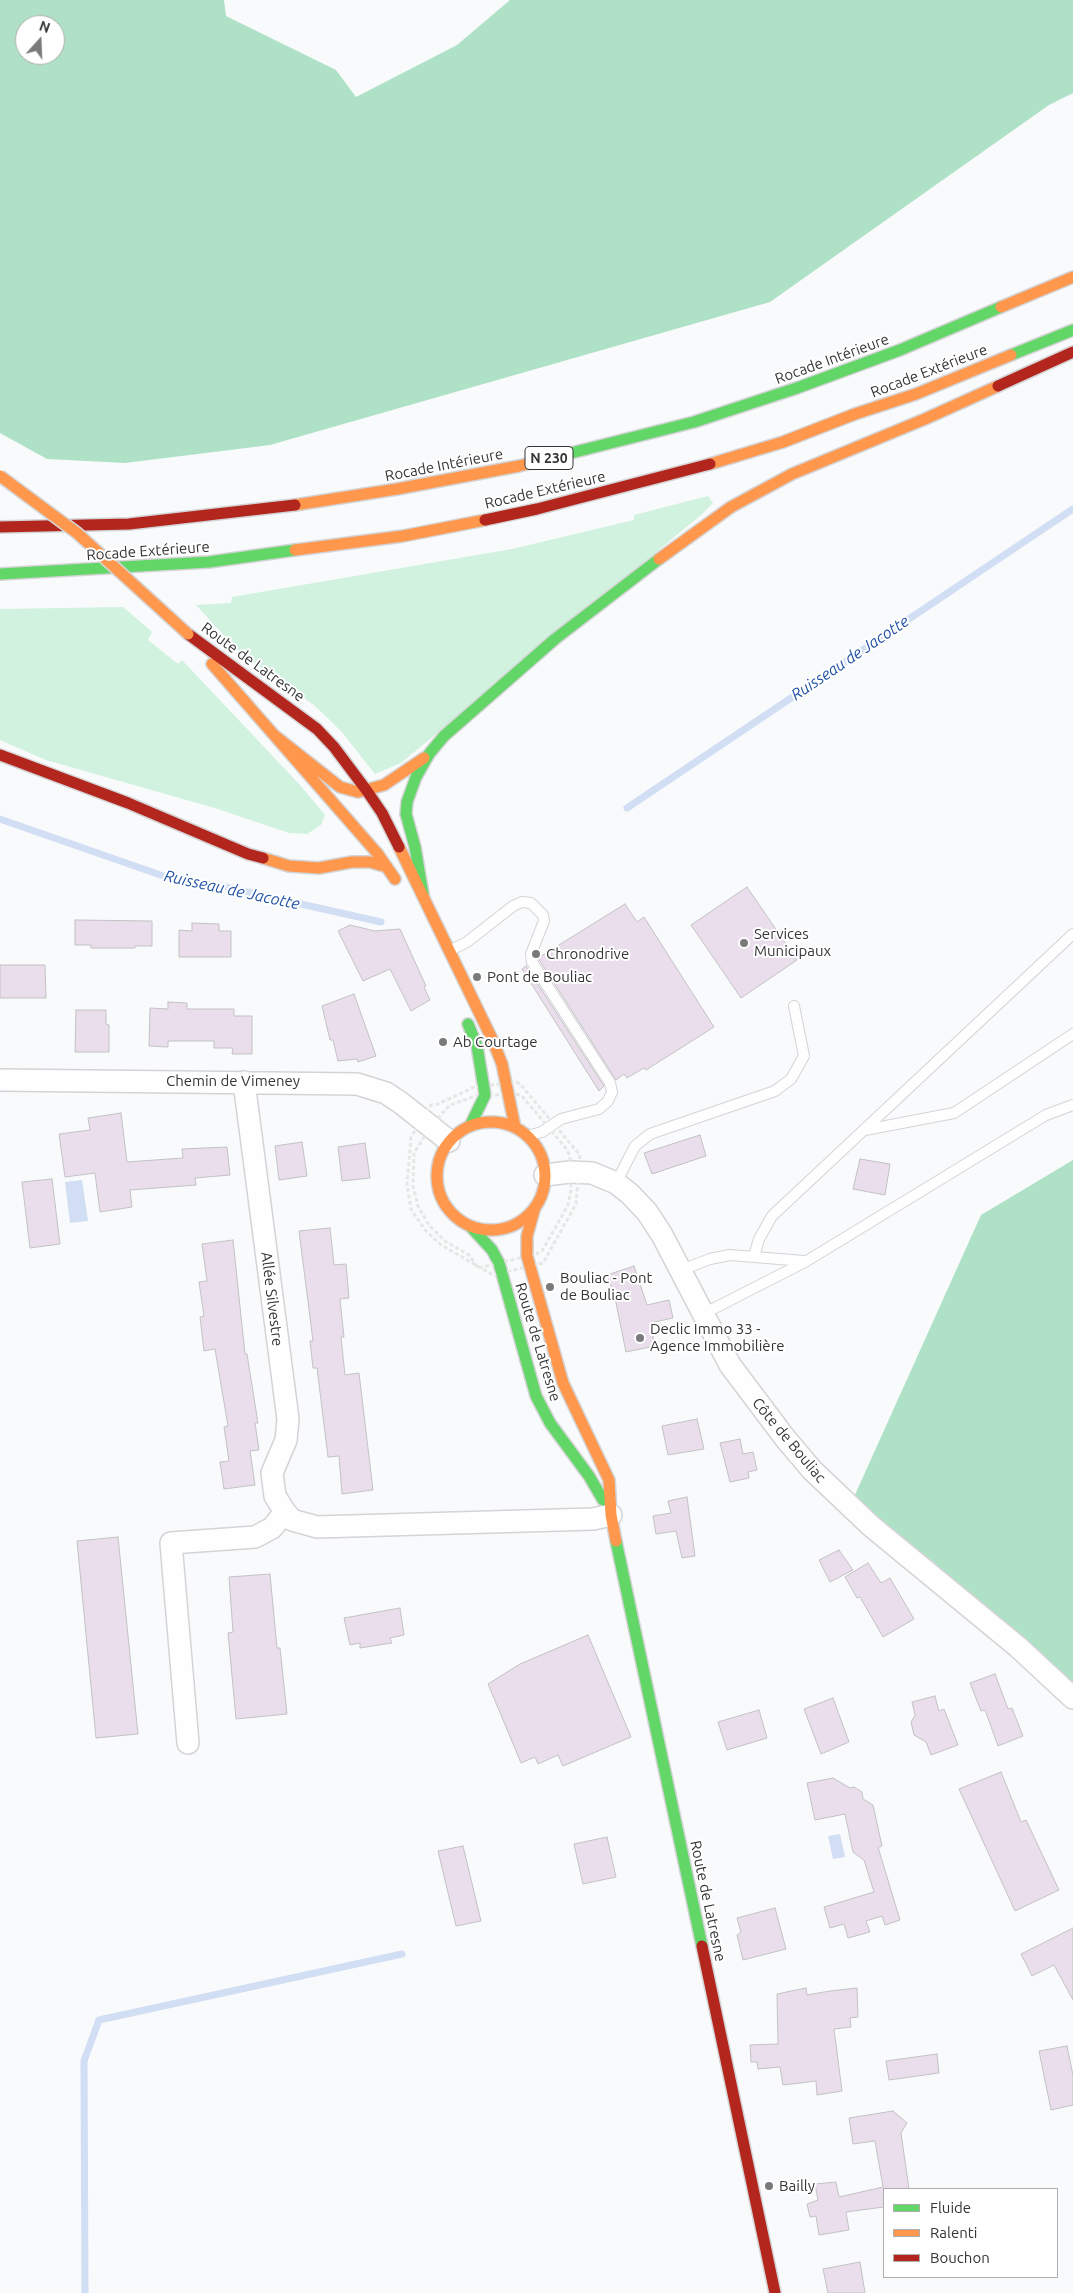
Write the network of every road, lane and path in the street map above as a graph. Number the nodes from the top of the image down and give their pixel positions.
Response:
1 (1073, 278) edge
2 (1073, 330) edge
3 (1073, 352) edge
4 (0, 476) edge
5 (0, 527) edge
6 (0, 574) edge
7 (188, 634) junction
8 (274, 734) junction
9 (0, 754) edge
10 (428, 754) junction
11 (367, 791) junction
12 (386, 866) junction
13 (402, 889) dead end
14 (423, 894) junction
15 (1073, 934) edge
16 (450, 950) junction
17 (794, 1006) dead end
18 (465, 1016) dead end
19 (1073, 1034) edge
20 (0, 1080) edge
21 (244, 1082) junction
22 (505, 1083) junction
23 (484, 1085) junction
24 (1073, 1105) edge
25 (422, 1119) junction
26 (554, 1124) junction
27 (470, 1126) junction
28 (515, 1128) junction
29 (864, 1130) junction
30 (527, 1136) junction
31 (449, 1141) junction
32 (578, 1172) junction
33 (545, 1175) junction
34 (616, 1183) junction
35 (535, 1208) junction
36 (471, 1227) junction
37 (754, 1256) junction
38 (805, 1262) junction
39 (530, 1267) junction
40 (681, 1270) junction
41 (502, 1274) junction
42 (703, 1314) junction
43 (583, 1424) junction
44 (559, 1437) junction
45 (285, 1512) junction
46 (611, 1515) junction
47 (1073, 1698) edge
48 (188, 1743) dead end
49 (775, 2293) edge

1 - 5 main road, Rocade Intérieure / N 230
2 - 6 main road, Rocade Extérieure
3 - 10 main road
4 - 7 main road, bridge
7 - 8 main road, Route de Latresne
7 - 11 main road, Route de Latresne
8 - 11 main road
8 - 12 main road, Route de Latresne
9 - 12 main road
10 - 11 main road
10 - 14 main road
11 - 14 main road, Route de Latresne
12 - 13 main road, Route de Latresne
14 - 16 main road, Route de Latresne
15 - 29 lane
16 - 22 main road, Route de Latresne
16 - 26 lane
17 - 34 lane
18 - 23 main road
19 - 29 lane
20 - 21 street, Chemin de Vimeney
21 - 25 street, Chemin de Vimeney
21 - 45 street, Allée Silvestre
22 - 23 path
22 - 26 path
22 - 28 main road, Route de Latresne
23 - 25 path
23 - 27 main road
24 - 38 lane
25 - 31 street, Chemin de Vimeney
25 - 41 path
26 - 30 lane
26 - 32 path
27 - 28 main road
27 - 31 main road
28 - 30 main road
29 - 37 lane
30 - 33 main road
31 - 36 main road
32 - 33 street, Côte de Bouliac
32 - 34 street, Côte de Bouliac
32 - 39 path
33 - 35 main road
34 - 40 street, Côte de Bouliac
35 - 36 main road
35 - 39 main road, Route de Latresne
36 - 41 main road, Route de Latresne
37 - 38 lane
37 - 40 lane
38 - 42 lane
39 - 41 path
39 - 43 main road, Route de Latresne
40 - 42 street, Côte de Bouliac
41 - 44 main road, Route de Latresne
42 - 47 street, Côte de Bouliac
43 - 44 street
43 - 46 main road, Route de Latresne
44 - 46 main road, Route de Latresne
45 - 46 street
45 - 48 street
46 - 49 main road, Route de Latresne

